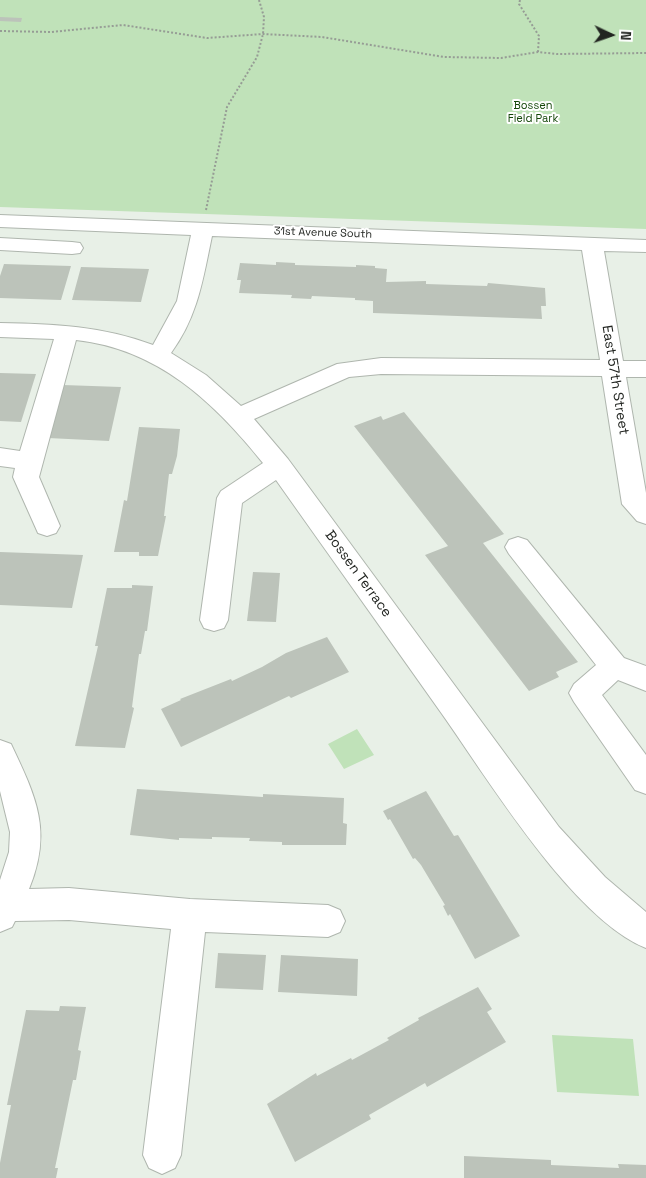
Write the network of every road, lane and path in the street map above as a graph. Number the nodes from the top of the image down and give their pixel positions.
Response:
1 (259, 0) edge
2 (520, 0) edge
3 (0, 31) edge
4 (263, 34) junction
5 (538, 52) junction
6 (646, 53) edge
7 (0, 221) edge
8 (25, 222) junction
9 (202, 228) junction
10 (592, 244) junction
11 (8, 245) edge
12 (646, 246) edge
13 (72, 248) dead end
14 (0, 330) edge
15 (67, 332) junction
16 (158, 355) junction
17 (614, 367) junction
18 (646, 369) edge
19 (239, 416) junction
20 (0, 457) edge
21 (29, 461) junction
22 (279, 464) junction
23 (644, 514) edge
24 (47, 526) dead end
25 (518, 548) dead end
26 (214, 620) dead end
27 (614, 666) junction
28 (646, 679) edge
29 (0, 753) edge
30 (646, 780) edge
31 (3, 910) edge
32 (190, 915) junction
33 (328, 921) dead end
34 (646, 932) edge
35 (162, 1155) dead end

1 - 4 path
2 - 5 path
3 - 4 path
4 - 5 path
4 - 9 path
5 - 6 path
7 - 8 street, 31st Avenue South
8 - 9 street, 31st Avenue South
8 - 11 street
9 - 10 street, 31st Avenue South
9 - 16 street
10 - 12 street, 31st Avenue South
10 - 17 street, East 57th Street
11 - 13 street
14 - 15 street, Bossen Terrace
15 - 16 street, Bossen Terrace
15 - 21 street
16 - 19 street, Bossen Terrace
17 - 18 street
17 - 19 street
17 - 23 street, East 57th Street
19 - 22 street, Bossen Terrace
20 - 21 street
21 - 24 street
22 - 26 street
22 - 34 street, Bossen Terrace
25 - 27 street
27 - 28 street
27 - 30 street
29 - 31 street
31 - 32 street
32 - 33 street
32 - 35 street

